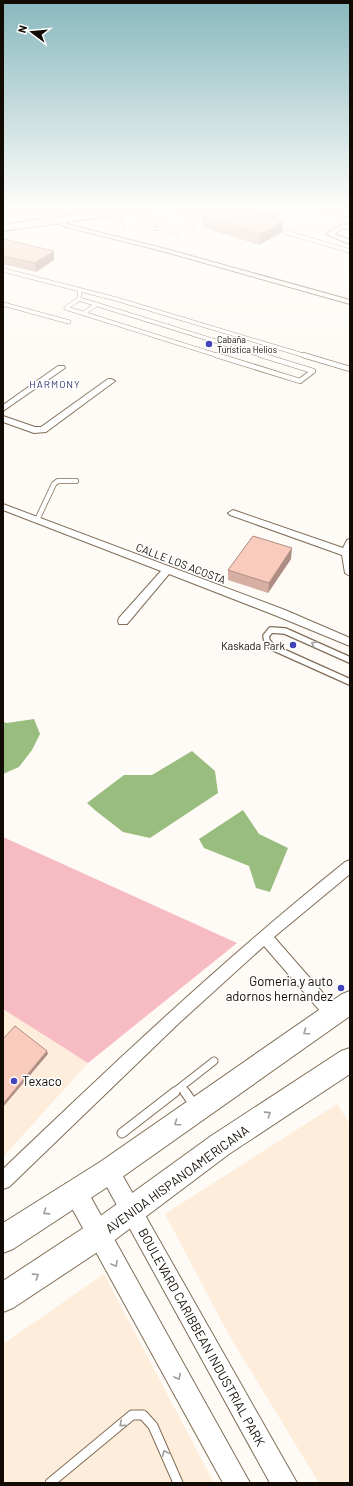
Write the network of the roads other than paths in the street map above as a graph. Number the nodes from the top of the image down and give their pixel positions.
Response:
1 (31, 277) edge
2 (262, 277) edge
3 (80, 290) junction
4 (79, 299) junction
5 (350, 302) edge
6 (3, 304) edge
7 (97, 304) junction
8 (84, 313) junction
9 (69, 322) dead end
10 (62, 368) dead end
11 (350, 369) edge
12 (111, 381) dead end
13 (3, 409) edge
14 (3, 419) edge
15 (76, 481) dead end
16 (3, 507) edge
17 (233, 513) dead end
18 (37, 520) junction
19 (350, 542) edge
20 (347, 553) junction
21 (167, 570) junction
22 (350, 573) edge
23 (123, 621) dead end
24 (350, 642) edge
25 (350, 660) edge
26 (350, 682) edge
27 (350, 866) edge
28 (265, 937) junction
29 (341, 1008) edge
30 (350, 1060) edge
31 (214, 1061) dead end
32 (182, 1087) junction
33 (197, 1109) junction
34 (122, 1133) dead end
35 (109, 1171) junction
36 (3, 1182) edge
37 (76, 1193) junction
38 (132, 1210) junction
39 (98, 1235) junction
40 (3, 1240) edge
41 (3, 1298) edge
42 (176, 1482) edge
43 (50, 1483) edge
44 (237, 1483) edge
45 (284, 1483) edge

1 - 3 lane
2 - 5 street
3 - 4 lane
3 - 11 lane
4 - 7 lane
4 - 8 lane
6 - 9 lane
7 - 8 lane
7 - 8 lane
10 - 13 street
12 - 14 street
15 - 18 lane
16 - 18 street, CALLE LOS ACOSTA
17 - 20 street
18 - 21 street, CALLE LOS ACOSTA
19 - 20 street
20 - 22 street
21 - 23 street
21 - 24 street, CALLE LOS ACOSTA
25 -> 26 lane
27 - 28 street
28 - 29 street
28 - 36 street
29 -> 33 main road
38 -> 30 main road, AVENIDA HISPANOAMERICANA
31 - 32 lane
32 - 33 lane
32 - 34 lane
33 -> 35 main road
35 - 37 main road
35 - 38 street, BOULEVARD CARIBBEAN INDUSTRIAL PARK
37 - 39 street
37 -> 40 main road
38 - 39 main road, AVENIDA HISPANOAMERICANA
38 - 45 street, BOULEVARD CARIBBEAN INDUSTRIAL PARK
41 -> 39 main road, AVENIDA HISPANOAMERICANA
39 -> 44 street
42 -> 43 lane

